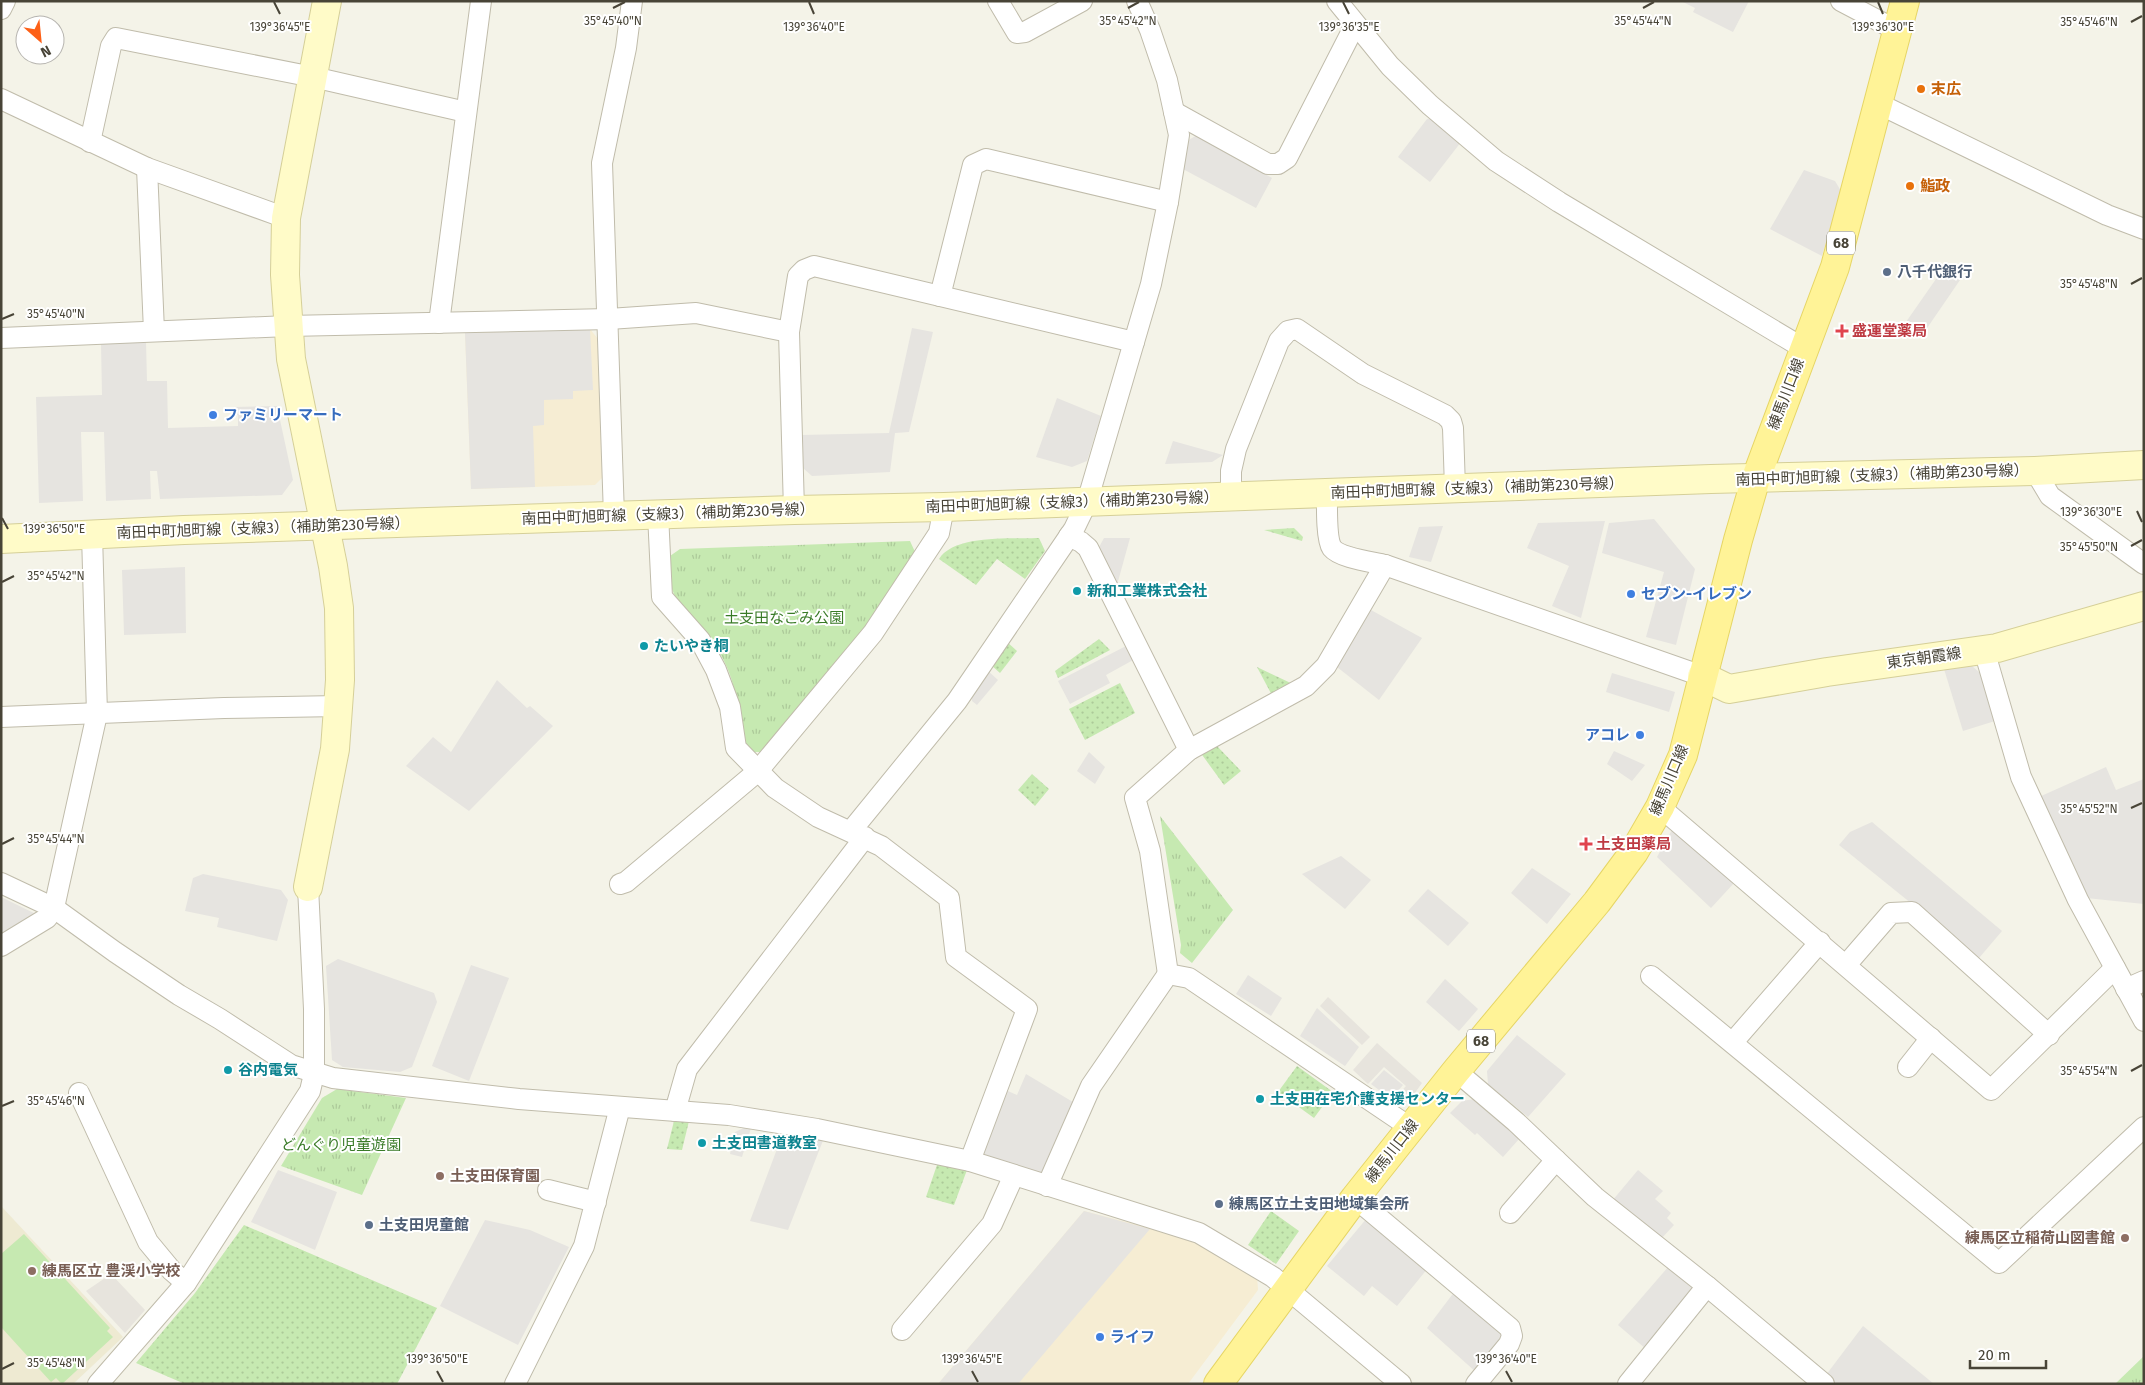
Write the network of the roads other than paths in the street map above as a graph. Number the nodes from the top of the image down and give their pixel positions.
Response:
1 (5, 1) edge
2 (327, 1) edge
3 (481, 1) edge
4 (632, 1) edge
5 (998, 1) edge
6 (1082, 1) edge
7 (1137, 1) edge
8 (1337, 1) edge
9 (1841, 1) edge
10 (1905, 1) edge
11 (1, 9) edge
12 (1355, 24) junction
13 (1898, 31) junction
14 (313, 76) junction
15 (1, 99) edge
16 (1879, 104) junction
17 (466, 112) junction
18 (1174, 112) junction
19 (90, 142) junction
20 (147, 168) junction
21 (1168, 202) junction
22 (286, 218) junction
23 (2144, 229) edge
24 (940, 296) junction
25 (609, 319) junction
26 (439, 323) junction
27 (288, 326) junction
28 (154, 331) junction
29 (789, 332) junction
30 (1, 338) edge
31 (1134, 342) junction
32 (1804, 348) junction
33 (2144, 465) edge
34 (2035, 471) junction
35 (1756, 478) junction
36 (1455, 488) junction
37 (1327, 493) junction
38 (1231, 496) junction
39 (1087, 502) junction
40 (944, 507) junction
41 (794, 510) junction
42 (658, 514) junction
43 (614, 516) junction
44 (325, 527) junction
45 (92, 534) junction
46 (1069, 536) junction
47 (1, 539) edge
48 (2144, 564) edge
49 (1385, 565) junction
50 (2144, 606) edge
51 (1984, 650) junction
52 (1702, 676) junction
53 (339, 706) junction
54 (96, 714) junction
55 (1, 717) edge
56 (1188, 750) junction
57 (757, 772) junction
58 (1660, 807) junction
59 (858, 834) junction
60 (1, 883) edge
61 (620, 884) dead end
62 (308, 887) joint
63 (54, 908) junction
64 (1820, 942) junction
65 (1, 946) edge
66 (1846, 965) junction
67 (2115, 968) junction
68 (1168, 974) junction
69 (1651, 976) dead end
70 (2135, 985) edge
71 (2144, 1020) edge
72 (2049, 1035) junction
73 (1931, 1038) junction
74 (1733, 1042) junction
75 (1908, 1067) dead end
76 (1456, 1071) junction
77 (314, 1074) junction
78 (80, 1093) dead end
79 (620, 1107) junction
80 (675, 1111) junction
81 (1411, 1128) junction
82 (2144, 1128) edge
83 (1556, 1160) junction
84 (970, 1161) junction
85 (1014, 1176) junction
86 (1047, 1186) junction
87 (548, 1190) dead end
88 (1355, 1198) junction
89 (596, 1202) junction
90 (1510, 1213) dead end
91 (186, 1283) junction
92 (1707, 1286) junction
93 (1286, 1289) junction
94 (902, 1330) dead end
95 (98, 1384) edge
96 (515, 1384) edge
97 (1218, 1384) edge
98 (1401, 1384) edge
99 (1476, 1384) edge
100 (1628, 1384) edge
101 (1824, 1384) edge

1 - 11 street
2 - 14 main road
3 - 17 street
4 - 25 street
5 - 6 street
7 - 18 street
8 - 12 street
9 - 13 street
10 - 13 main road, 練馬川口線 / 68
12 - 18 street
12 - 32 street
13 - 16 main road, 練馬川口線 / 68
14 - 17 street
14 - 19 street
14 - 22 main road
15 - 19 street
16 - 23 street
16 - 32 main road, 練馬川口線 / 68
17 - 26 street
18 - 21 street
19 - 20 street
20 - 22 street
20 - 28 street
21 - 24 street
21 - 31 street
22 - 27 main road
24 - 29 street
24 - 31 street
25 - 26 street
25 - 29 street
25 - 43 street
26 - 27 street
27 - 28 street
27 - 44 main road
28 - 30 street
29 - 41 street
31 - 39 street
32 - 35 main road, 練馬川口線 / 68
33 - 34 main road, 南田中町旭町線（支線3）（補助第230号線）
34 - 35 main road, 南田中町旭町線（支線3）（補助第230号線）
34 - 48 street
35 - 36 main road, 南田中町旭町線（支線3）（補助第230号線）
35 - 52 main road, 練馬川口線 / 68
36 - 37 main road, 南田中町旭町線（支線3）（補助第230号線）
36 - 38 street
37 - 38 main road, 南田中町旭町線（支線3）（補助第230号線）
37 - 49 street
38 - 39 main road, 南田中町旭町線（支線3）（補助第230号線）
39 - 40 main road, 南田中町旭町線（支線3）（補助第230号線）
39 - 46 street
40 - 41 main road, 南田中町旭町線（支線3）（補助第230号線）
40 - 57 street
41 - 42 main road, 南田中町旭町線（支線3）（補助第230号線）
42 - 43 main road, 南田中町旭町線（支線3）（補助第230号線）
42 - 57 street
43 - 44 main road, 南田中町旭町線（支線3）（補助第230号線）
44 - 45 main road, 南田中町旭町線（支線3）（補助第230号線）
44 - 53 main road
45 - 47 main road, 南田中町旭町線（支線3）（補助第230号線）
45 - 54 street
46 - 56 street
46 - 59 street
49 - 52 street
49 - 56 street
50 - 51 main road, 東京朝霞線
51 - 52 main road, 東京朝霞線
51 - 67 street
52 - 58 main road, 練馬川口線 / 68
53 - 54 street
53 - 62 main road
54 - 55 street
54 - 63 street
56 - 68 street
57 - 59 street
57 - 61 street
58 - 64 street
58 - 76 main road, 練馬川口線 / 68
59 - 80 street
59 - 84 street
60 - 63 street
62 - 77 street
63 - 65 street
63 - 77 street
64 - 66 street
64 - 74 street
66 - 72 street
66 - 73 street
67 - 70 street
67 - 72 street
68 - 81 street
68 - 86 street
69 - 74 street
70 - 71 street
72 - 73 street
73 - 75 street
74 - 82 street
76 - 81 main road, 練馬川口線 / 68
76 - 83 street
77 - 79 street
77 - 91 street
78 - 91 street
79 - 80 street
79 - 89 street
80 - 84 street
81 - 88 main road, 練馬川口線 / 68
83 - 90 street
83 - 92 street
84 - 85 street
85 - 86 street
85 - 94 street
86 - 93 street
87 - 89 street
88 - 93 main road, 練馬川口線 / 68
88 - 99 street
89 - 96 street
91 - 95 street
92 - 100 street
92 - 101 street
93 - 97 main road, 練馬川口線 / 68
93 - 98 street

